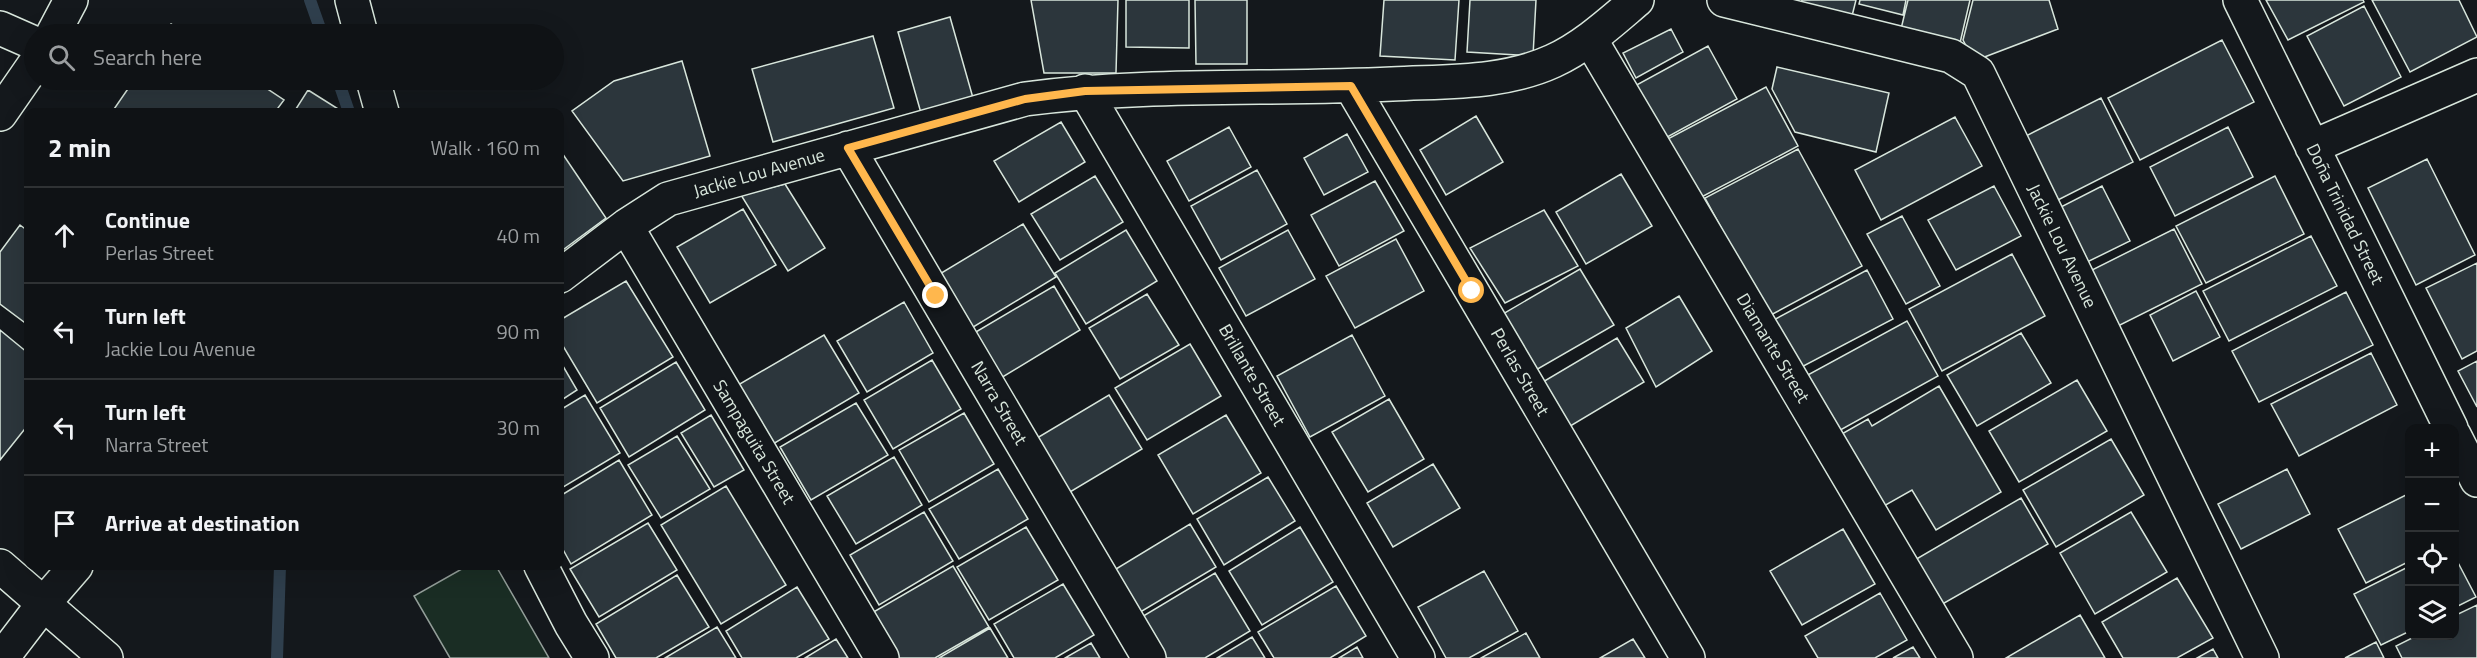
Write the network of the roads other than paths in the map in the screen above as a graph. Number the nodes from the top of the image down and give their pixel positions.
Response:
1 (71, 0) edge
2 (352, 0) edge
3 (1637, 0) edge
4 (1724, 0) edge
5 (2240, 0) edge
6 (58, 24) edge
7 (359, 24) edge
8 (0, 28) edge
9 (24, 39) edge
10 (1590, 39) junction
11 (2477, 75) edge
12 (24, 79) edge
13 (1351, 86) junction
14 (376, 90) edge
15 (1085, 91) junction
16 (381, 108) edge
17 (0, 114) edge
18 (2312, 147) junction
19 (848, 148) junction
20 (626, 226) junction
21 (564, 273) edge
22 (2449, 424) edge
23 (2459, 445) edge
24 (2477, 480) edge
25 (0, 566) edge
26 (73, 570) edge
27 (543, 570) edge
28 (44, 603) junction
29 (2, 658) edge
30 (106, 658) edge
31 (592, 658) edge
32 (882, 658) edge
33 (1149, 658) edge
34 (1418, 658) edge
35 (1688, 658) edge
36 (1956, 658) edge
37 (2262, 658) edge

1 - 6 street
2 - 7 street
3 - 10 street, Jackie Lou Avenue
4 - 37 street, Jackie Lou Avenue
5 - 18 street, Doña Trinidad Street
8 - 9 street
10 - 13 street, Jackie Lou Avenue
10 - 36 street, Diamante Street
11 - 18 street
12 - 17 street
13 - 15 street, Jackie Lou Avenue
13 - 35 street, Perlas Street
14 - 16 street
15 - 19 street, Jackie Lou Avenue
15 - 34 street, Brillante Street
18 - 22 street, Doña Trinidad Street
19 - 20 street, Jackie Lou Avenue
19 - 33 street, Narra Street
20 - 21 street, Jackie Lou Avenue
20 - 32 street, Sampaguita Street
23 - 24 street
25 - 28 street
26 - 28 street
27 - 31 street
28 - 29 street
28 - 30 street

